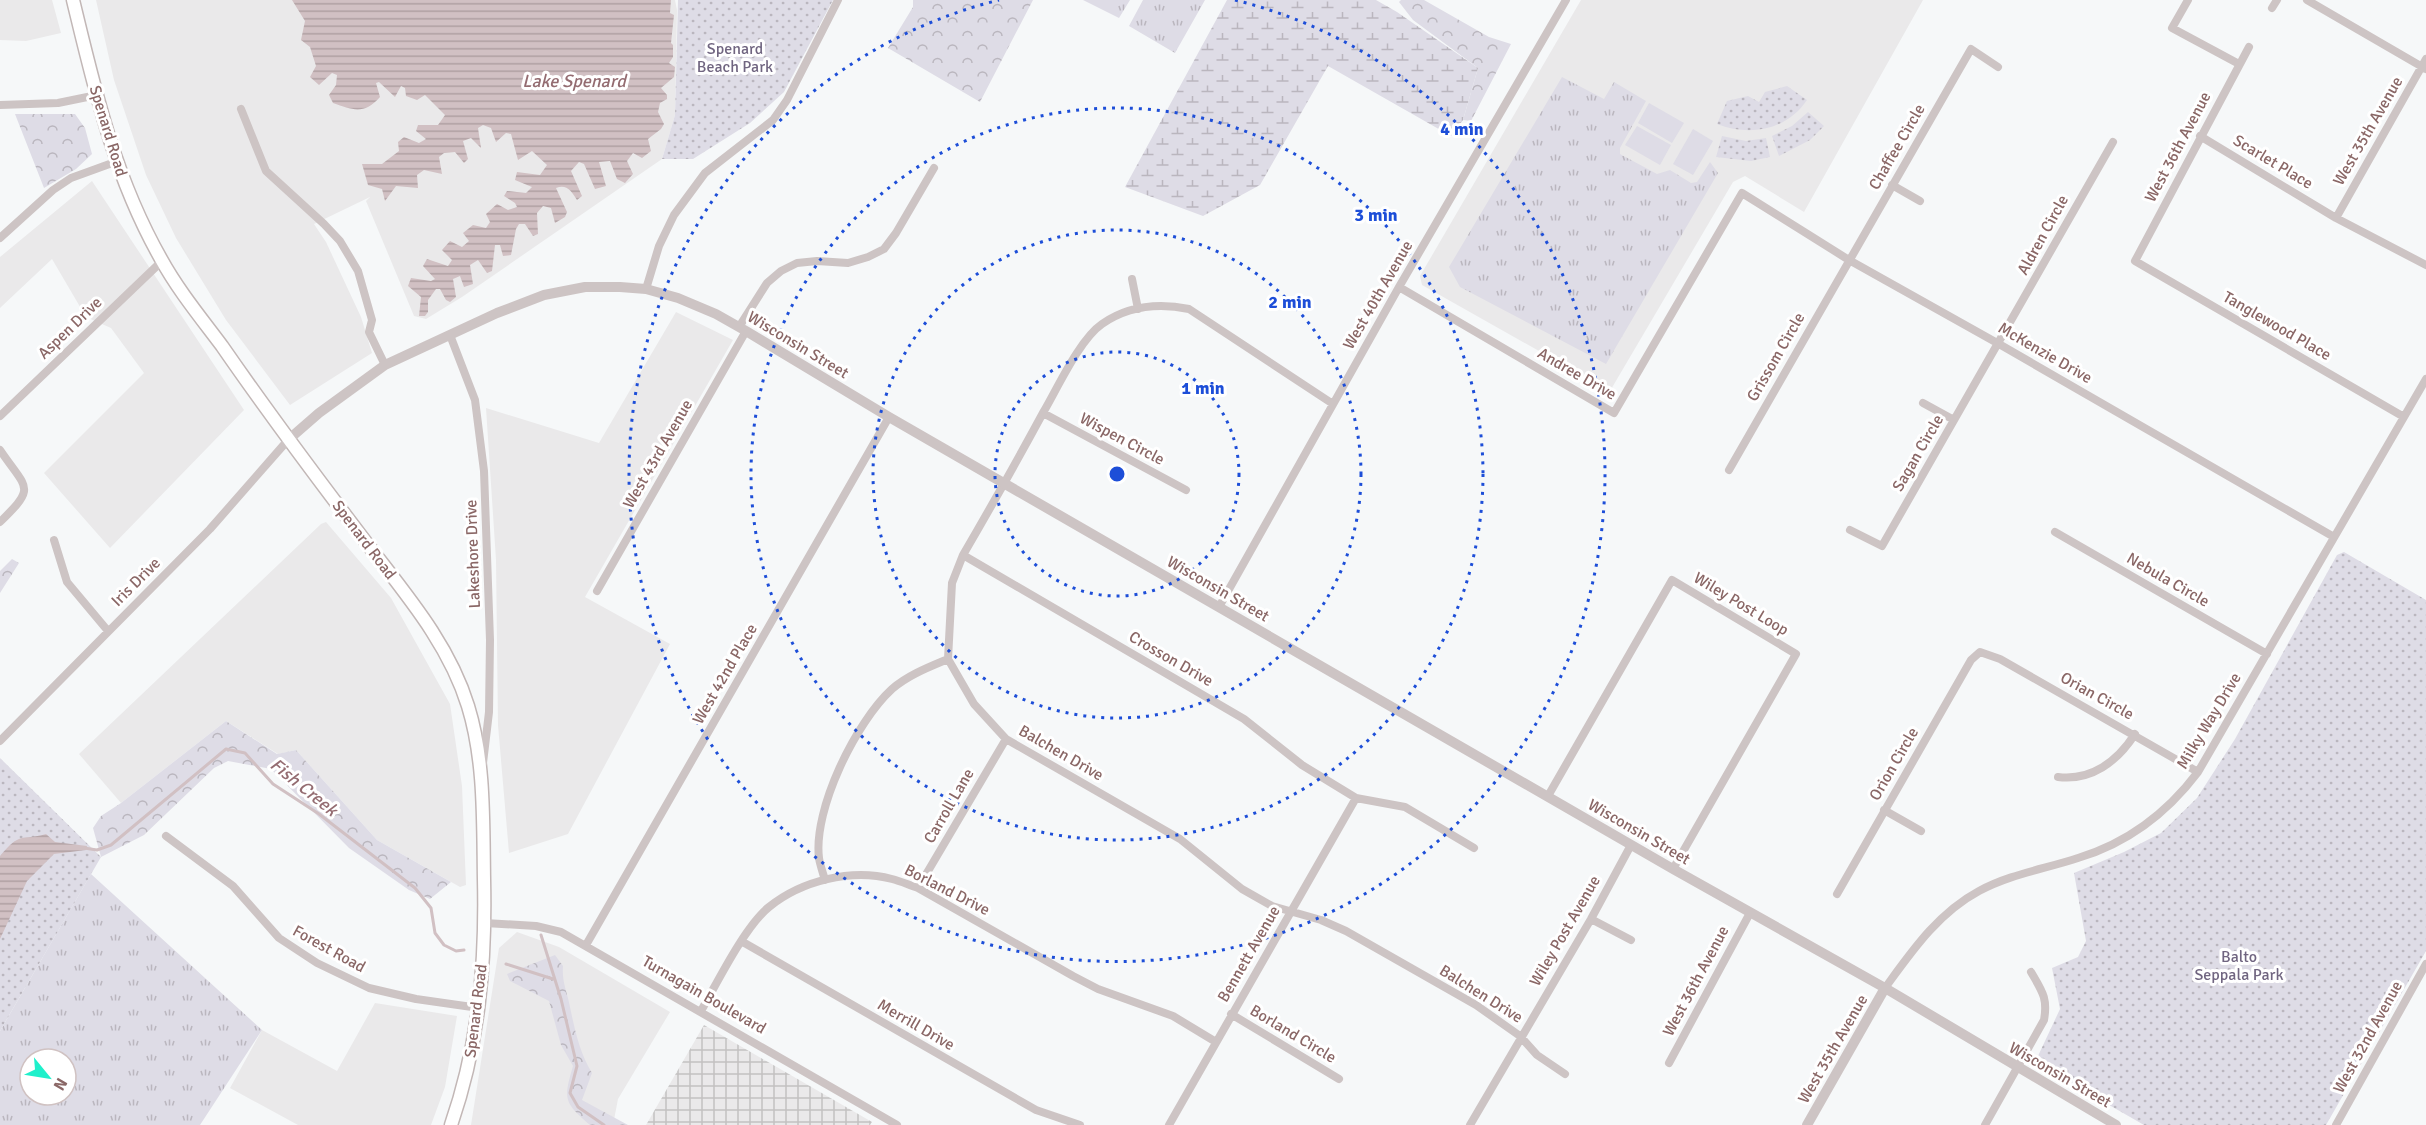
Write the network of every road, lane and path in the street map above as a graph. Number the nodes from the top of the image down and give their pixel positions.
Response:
1 (73, 0) edge
2 (838, 0) edge
3 (1566, 0) edge
4 (2188, 0) edge
5 (2307, 0) edge
6 (2249, 47) dead end
7 (2239, 64) junction
8 (2425, 65) edge
9 (1998, 67) dead end
10 (96, 95) junction
11 (0, 105) edge
12 (241, 110) dead end
13 (2200, 136) junction
14 (2113, 142) dead end
15 (115, 162) junction
16 (934, 168) dead end
17 (1892, 185) junction
18 (1742, 193) joint
19 (1920, 201) dead end
20 (2336, 218) junction
21 (0, 238) edge
22 (1849, 260) junction
23 (162, 261) junction
24 (2135, 261) joint
25 (2426, 264) edge
26 (1132, 279) dead end
27 (1399, 287) junction
28 (646, 289) junction
29 (1138, 309) junction
30 (743, 329) junction
31 (450, 335) junction
32 (1999, 344) junction
33 (385, 365) junction
34 (2426, 379) edge
35 (1923, 403) dead end
36 (1333, 404) junction
37 (1043, 413) junction
38 (0, 417) edge
39 (889, 417) junction
40 (2404, 417) junction
41 (1954, 420) junction
42 (288, 440) junction
43 (0, 450) edge
44 (1729, 470) dead end
45 (1004, 483) junction
46 (1186, 490) dead end
47 (0, 522) edge
48 (1850, 530) dead end
49 (2055, 532) dead end
50 (2334, 537) junction
51 (54, 540) dead end
52 (963, 555) junction
53 (597, 591) dead end
54 (1219, 607) junction
55 (108, 631) junction
56 (1980, 652) joint
57 (2267, 654) junction
58 (948, 659) junction
59 (489, 712) junction
60 (471, 717) junction
61 (2135, 735) junction
62 (1006, 739) junction
63 (0, 741) edge
64 (2198, 772) junction
65 (2058, 777) dead end
66 (481, 778) junction
67 (1548, 796) junction
68 (1356, 798) junction
69 (1884, 810) junction
70 (1921, 831) dead end
71 (165, 836) dead end
72 (1631, 845) junction
73 (1474, 848) dead end
74 (1672, 869) junction
75 (825, 880) junction
76 (918, 888) junction
77 (1837, 894) dead end
78 (1291, 913) junction
79 (1750, 913) junction
80 (1591, 919) junction
81 (485, 923) junction
82 (1631, 940) dead end
83 (741, 941) junction
84 (586, 945) junction
85 (2426, 964) edge
86 (2031, 972) dead end
87 (1885, 988) junction
88 (479, 1008) junction
89 (701, 1011) junction
90 (1232, 1014) junction
91 (1520, 1036) junction
92 (1216, 1042) junction
93 (1669, 1064) dead end
94 (2018, 1068) junction
95 (1565, 1074) dead end
96 (1339, 1078) dead end
97 (451, 1125) edge
98 (897, 1125) edge
99 (1080, 1125) edge
100 (1169, 1125) edge
101 (1470, 1125) edge
102 (1807, 1125) edge
103 (1985, 1125) edge
104 (2116, 1125) edge
105 (2336, 1125) edge

1 - 10 main road, Spenard Road
2 - 28 street
3 - 27 street, West 40th Avenue
4 - 7 street
5 - 8 street
6 - 7 street, West 36th Avenue
7 - 13 street, West 36th Avenue
8 - 20 street, West 35th Avenue
9 - 17 street, Chaffee Circle
10 - 11 street
10 - 15 main road, Spenard Road
12 - 33 street
13 - 20 street, Scarlet Place
13 - 24 street, West 36th Avenue
14 - 32 street, Aldren Circle
15 - 21 street
15 - 23 main road, Spenard Road
16 - 30 street, West 43rd Avenue
17 - 19 street
17 - 22 street, Chaffee Circle
18 - 22 street, McKenzie Drive
18 - 27 street, Andree Drive
20 - 25 street, Scarlet Place
22 - 32 street, McKenzie Drive
22 - 44 street, Grissom Circle
23 - 38 street, Aspen Drive
23 - 42 main road, Spenard Road
24 - 40 street, Tanglewood Place
26 - 29 street
27 - 36 street, West 40th Avenue
28 - 30 street, Wisconsin Street
28 - 31 street, Wisconsin Street
29 - 36 street
29 - 37 street
30 - 39 street, Wisconsin Street
30 - 53 street, West 43rd Avenue
31 - 33 street, Wisconsin Street
31 - 59 street, Lakeshore Drive
32 - 41 street, Sagan Circle
32 - 50 street, McKenzie Drive
33 - 42 street, Wisconsin Street
34 - 40 street, Milky Way Drive
35 - 41 street
36 - 54 street, West 40th Avenue
37 - 45 street
37 - 46 street, Wispen Circle
39 - 45 street, Wisconsin Street
39 - 84 street, West 42nd Place
40 - 50 street, Milky Way Drive
41 - 48 street, Sagan Circle
42 - 55 street, Iris Drive
42 - 60 main road, Spenard Road
43 - 47 street
45 - 52 street
45 - 54 street, Wisconsin Street
49 - 57 street, Nebula Circle
50 - 57 street, Milky Way Drive
51 - 55 street
52 - 58 street
52 - 68 street, Crosson Drive
54 - 67 street, Wisconsin Street
55 - 63 street, Iris Drive
56 - 61 street, Orian Circle
56 - 69 street, Orion Circle
57 - 64 street, Milky Way Drive
58 - 62 street, Balchen Drive
58 - 75 street
59 - 60 street
59 - 66 street, Lakeshore Drive
60 - 66 main road, Spenard Road
61 - 64 street, Orian Circle
61 - 65 street
62 - 76 street, Carroll Lane
62 - 78 street, Balchen Drive
64 - 87 street, Milky Way Drive
66 - 81 main road, Spenard Road
67 - 72 street, Wisconsin Street
67 - 74 street, Wiley Post Loop
68 - 73 street
68 - 78 street, Bennett Avenue
69 - 70 street
69 - 77 street, Orion Circle
71 - 88 street, Forest Road
72 - 74 street, Wisconsin Street
72 - 80 street, Wiley Post Avenue
74 - 79 street, Wisconsin Street
75 - 76 street, Borland Drive
75 - 83 street, Borland Drive
76 - 92 street, Borland Drive
78 - 90 street, Bennett Avenue
78 - 91 street, Balchen Drive
79 - 87 street, Wisconsin Street
79 - 93 street, West 36th Avenue
80 - 82 street
80 - 91 street, Wiley Post Avenue
81 - 84 street, Turnagain Boulevard
81 - 88 main road, Spenard Road
83 - 89 street, Borland Drive
83 - 99 street, Merrill Drive
84 - 89 street, Turnagain Boulevard
85 - 105 street, West 32nd Avenue
86 - 94 street
87 - 94 street, Wisconsin Street
87 - 102 street, West 35th Avenue
88 - 97 main road, Spenard Road
89 - 98 street, Turnagain Boulevard
90 - 92 street, Bennett Avenue
90 - 96 street, Borland Circle
91 - 95 street, Balchen Drive
91 - 101 street, Wiley Post Avenue
92 - 100 street, Bennett Avenue
94 - 103 street
94 - 104 street, Wisconsin Street

